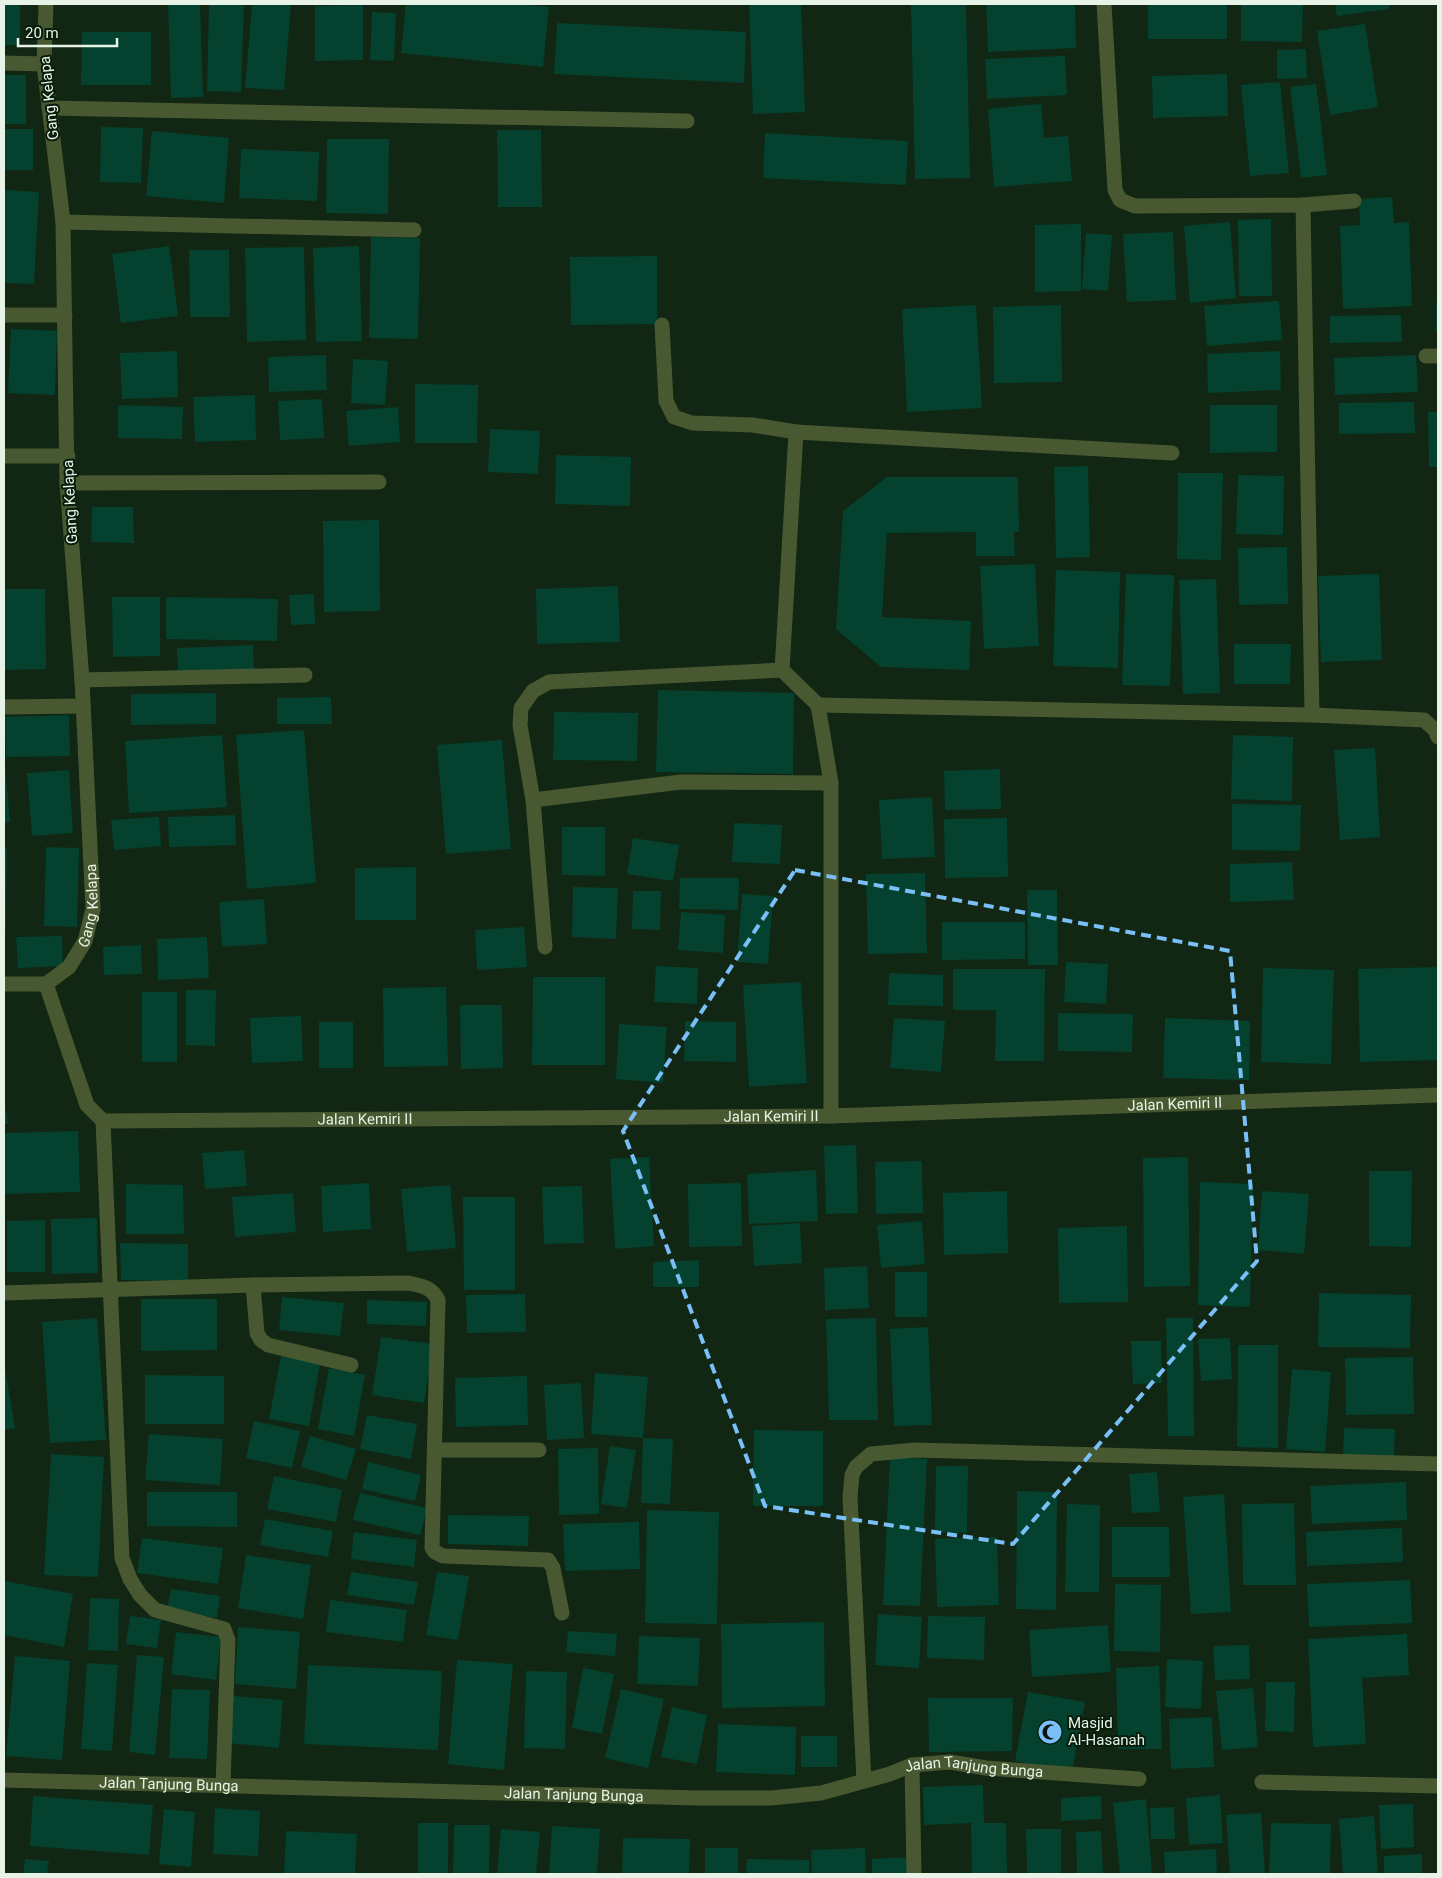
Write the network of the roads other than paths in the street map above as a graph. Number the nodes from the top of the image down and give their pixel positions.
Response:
1 (46, 4) edge
2 (1104, 4) edge
3 (4, 63) edge
4 (44, 64) junction
5 (49, 108) junction
6 (687, 121) dead end
7 (1354, 201) dead end
8 (1303, 205) junction
9 (64, 222) junction
10 (414, 230) dead end
11 (64, 314) junction
12 (4, 315) edge
13 (662, 325) dead end
14 (796, 432) junction
15 (1172, 453) dead end
16 (4, 456) edge
17 (68, 456) junction
18 (380, 482) dead end
19 (68, 484) junction
20 (782, 670) junction
21 (304, 675) dead end
22 (82, 680) junction
23 (818, 705) junction
24 (84, 706) junction
25 (4, 707) edge
26 (1312, 715) junction
27 (1438, 737) edge
28 (831, 783) junction
29 (533, 800) junction
30 (545, 947) dead end
31 (4, 984) edge
32 (46, 984) junction
33 (1438, 1094) edge
34 (831, 1116) junction
35 (103, 1121) junction
36 (253, 1284) junction
37 (111, 1289) junction
38 (4, 1293) edge
39 (351, 1365) dead end
40 (435, 1450) junction
41 (539, 1450) dead end
42 (1438, 1464) edge
43 (562, 1613) dead end
44 (912, 1765) junction
45 (1139, 1779) dead end
46 (4, 1780) edge
47 (864, 1781) junction
48 (1262, 1782) dead end
49 (223, 1785) junction
50 (1438, 1786) edge
51 (914, 1874) edge

1 - 4 street, Gang Kelapa
2 - 8 street
3 - 4 street
4 - 5 street, Gang Kelapa
5 - 6 street
5 - 9 street, Gang Kelapa
7 - 8 street
8 - 26 street
9 - 10 street
9 - 11 street, Gang Kelapa
11 - 12 street
11 - 17 street, Gang Kelapa
13 - 14 street
14 - 15 street
14 - 20 street
16 - 17 street
17 - 19 street, Gang Kelapa
18 - 19 street
19 - 22 street, Gang Kelapa
20 - 23 street
20 - 29 street
21 - 22 street
22 - 24 street, Gang Kelapa
23 - 26 street
23 - 28 street
24 - 25 street
24 - 32 street, Gang Kelapa
26 - 27 street
28 - 29 street
28 - 34 street
29 - 30 street
31 - 32 street
32 - 35 street
33 - 34 street, Jalan Kemiri II
34 - 35 street, Jalan Kemiri II
35 - 37 street
36 - 37 street
36 - 39 street
36 - 40 street
37 - 38 street
37 - 49 street
40 - 41 street
40 - 43 street
42 - 47 street
44 - 45 street, Jalan Tanjung Bunga
44 - 47 street, Jalan Tanjung Bunga
44 - 51 street
46 - 49 street, Jalan Tanjung Bunga
47 - 49 street, Jalan Tanjung Bunga
48 - 50 street

